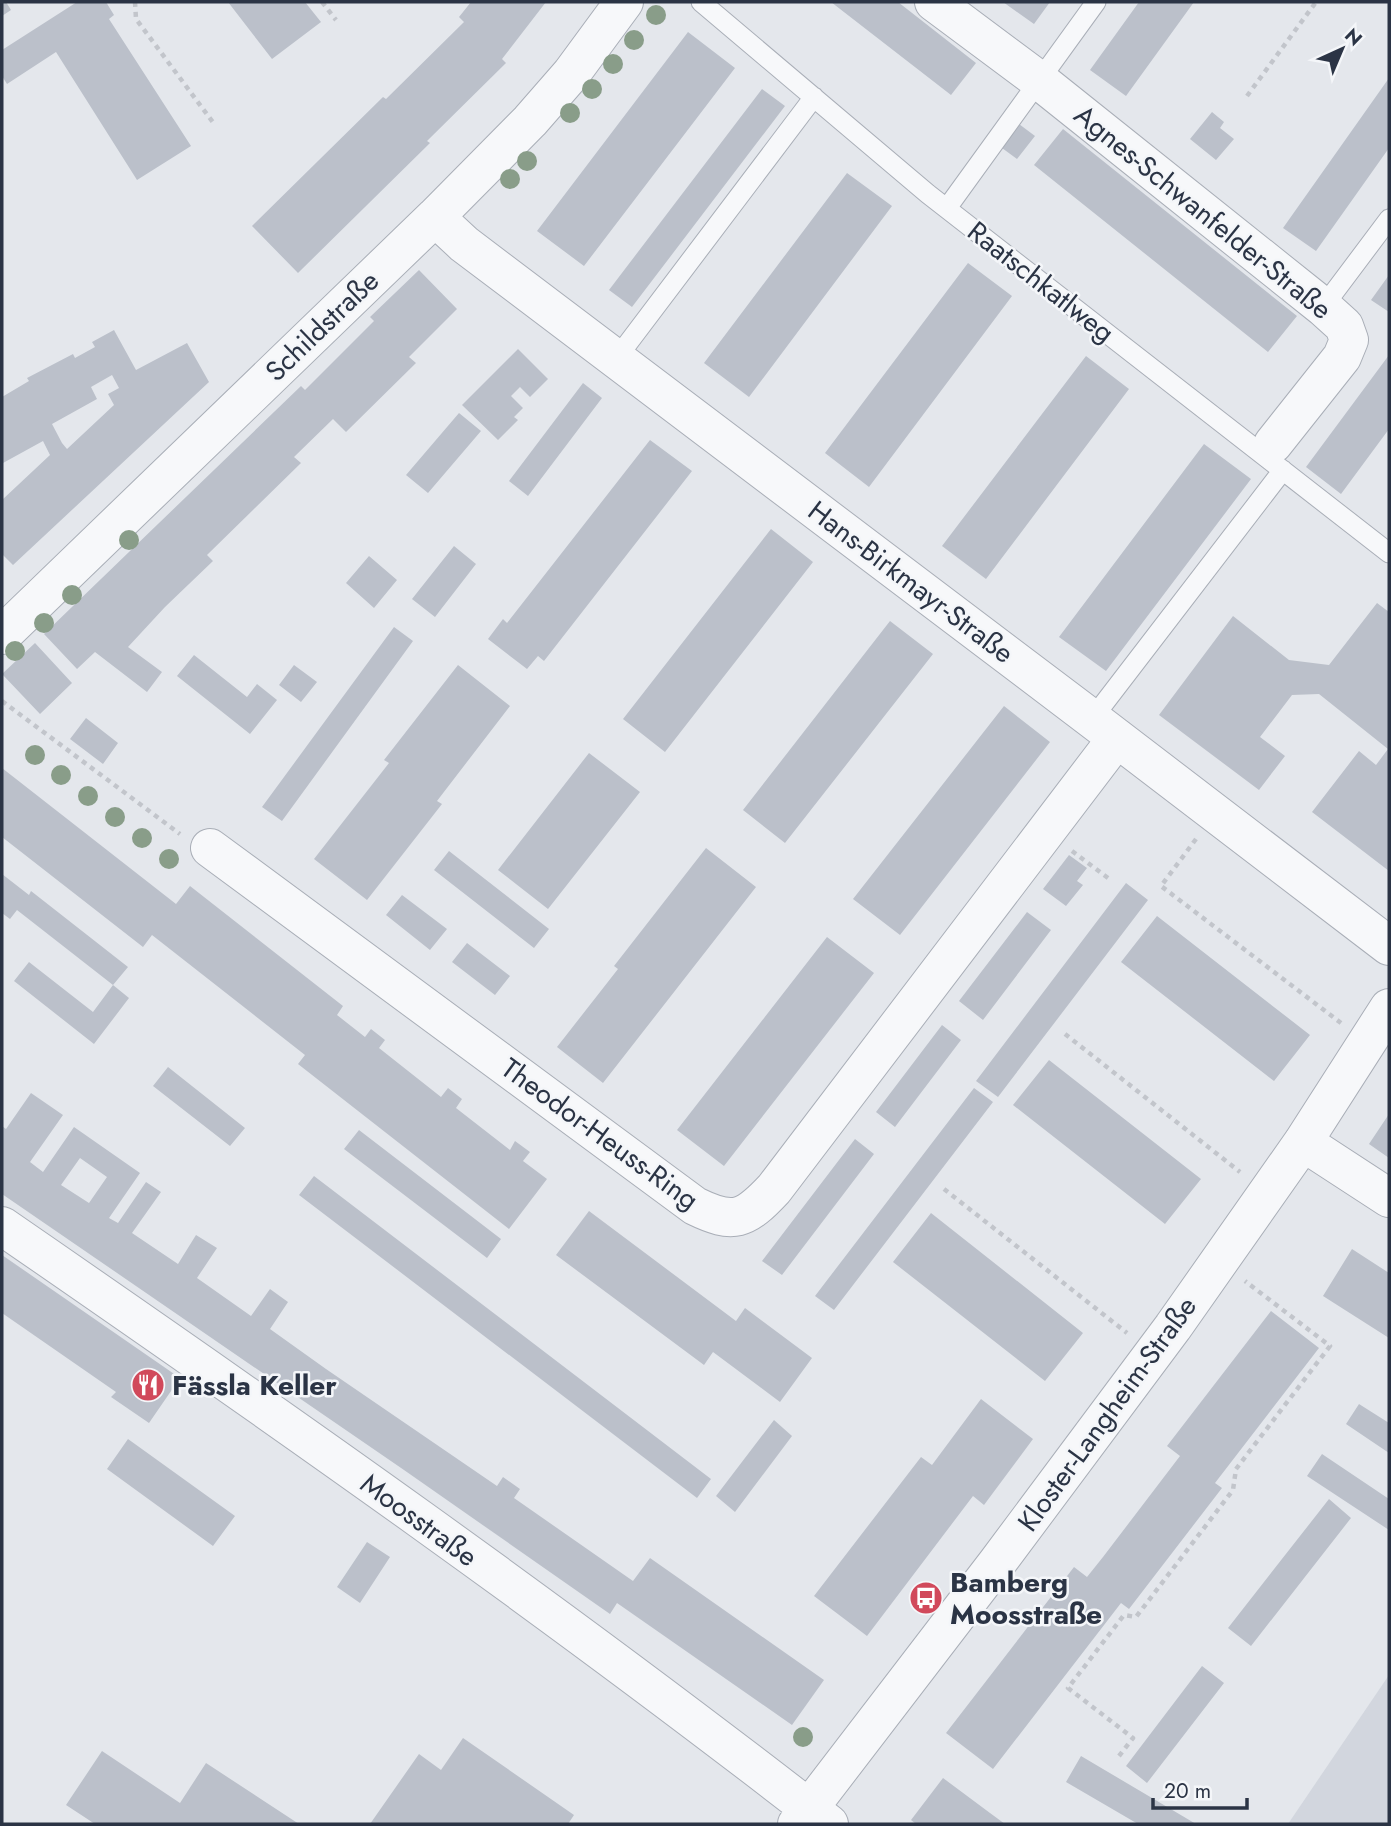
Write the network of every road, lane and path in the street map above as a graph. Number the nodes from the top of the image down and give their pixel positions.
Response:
1 (135, 2) edge
2 (321, 2) edge
3 (624, 2) edge
4 (701, 2) edge
5 (934, 2) edge
6 (1096, 2) edge
7 (1316, 2) edge
8 (335, 20) dead end
9 (1040, 81) junction
10 (1247, 96) dead end
11 (814, 97) junction
12 (215, 125) dead end
13 (947, 208) junction
14 (435, 217) junction
15 (1389, 219) edge
16 (1324, 307) junction
17 (616, 359) junction
18 (1273, 457) junction
19 (1389, 552) edge
20 (2, 635) edge
21 (2, 701) edge
22 (1105, 728) junction
23 (1215, 813) junction
24 (195, 841) joint
25 (1071, 850) dead end
26 (1108, 878) dead end
27 (1389, 946) edge
28 (1389, 1008) edge
29 (1065, 1034) dead end
30 (1367, 1043) junction
31 (1303, 1142) junction
32 (944, 1189) dead end
33 (1267, 1193) junction
34 (1389, 1198) edge
35 (2, 1226) edge
36 (1219, 1261) junction
37 (1153, 1353) junction
38 (1119, 1756) dead end
39 (811, 1819) edge

1 - 12 path
2 - 8 path
3 - 14 street, Schildstraße
4 - 11 lane, Raatschkatlweg
5 - 9 street, Agnes-Schwanfelder-Straße
6 - 9 lane
7 - 10 path
9 - 13 lane
9 - 16 street, Agnes-Schwanfelder-Straße
11 - 13 lane, Raatschkatlweg
11 - 17 lane
13 - 18 lane, Raatschkatlweg
14 - 17 street, Hans-Birkmayr-Straße
14 - 20 street, Schildstraße
15 - 16 lane
16 - 18 street, Agnes-Schwanfelder-Straße
17 - 22 street, Hans-Birkmayr-Straße
18 - 19 lane, Raatschkatlweg
18 - 22 lane
21 - 24 path
22 - 23 street, Hans-Birkmayr-Straße
22 - 24 street, Theodor-Heuss-Ring
23 - 27 street, Hans-Birkmayr-Straße
23 - 30 path
25 - 26 path
28 - 30 street, Kloster-Langheim-Straße
29 - 33 path
30 - 31 street, Kloster-Langheim-Straße
31 - 33 street, Kloster-Langheim-Straße
31 - 34 street
32 - 37 path
33 - 36 street, Kloster-Langheim-Straße
35 - 39 street, Moosstraße
36 - 37 street, Kloster-Langheim-Straße
36 - 38 path
37 - 39 street, Kloster-Langheim-Straße

